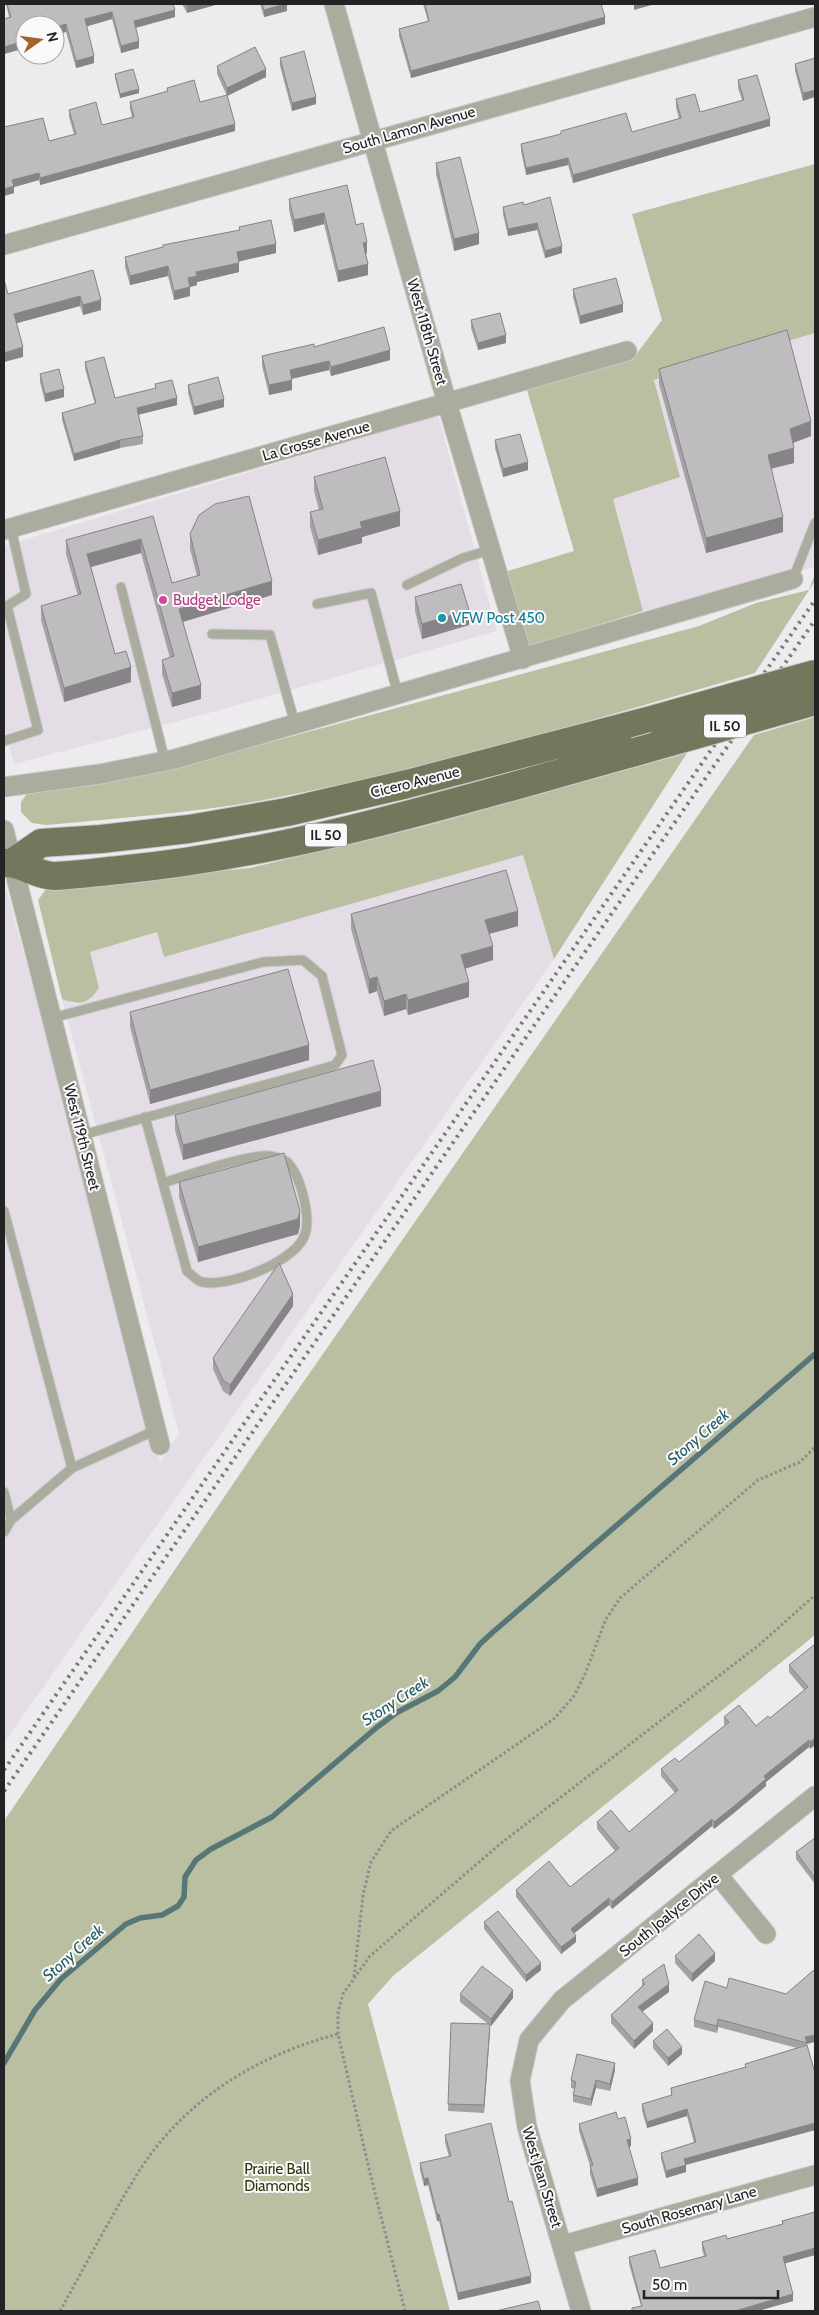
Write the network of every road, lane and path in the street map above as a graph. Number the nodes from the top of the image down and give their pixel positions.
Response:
1 (334, 4) edge
2 (815, 17) edge
3 (373, 140) junction
4 (4, 244) edge
5 (628, 351) dead end
6 (447, 403) junction
7 (815, 523) edge
8 (7, 529) edge
9 (490, 550) junction
10 (793, 579) joint
11 (407, 585) dead end
12 (121, 587) dead end
13 (317, 604) dead end
14 (6, 607) edge
15 (212, 634) dead end
16 (523, 659) junction
17 (815, 674) edge
18 (398, 695) junction
19 (815, 701) edge
20 (295, 724) junction
21 (4, 741) edge
22 (165, 761) junction
23 (4, 787) edge
24 (4, 830) edge
25 (8, 863) edge
26 (52, 1018) junction
27 (145, 1117) junction
28 (82, 1135) junction
29 (163, 1183) junction
30 (4, 1211) edge
31 (158, 1437) joint
32 (815, 1447) edge
33 (72, 1468) junction
34 (4, 1492) edge
35 (11, 1520) junction
36 (4, 1532) edge
37 (815, 1595) edge
38 (815, 1796) edge
39 (718, 1875) junction
40 (766, 1934) dead end
41 (354, 1978) junction
42 (338, 2034) junction
43 (529, 2040) joint
44 (815, 2175) edge
45 (563, 2245) junction
46 (60, 2311) edge
47 (405, 2311) edge
48 (581, 2311) edge

1 - 3 street, West 118th Street
2 - 3 street, South Lamon Avenue
3 - 4 street, South Lamon Avenue
3 - 6 street, West 118th Street
5 - 6 street, La Crosse Avenue
6 - 8 street, La Crosse Avenue
6 - 9 street, West 118th Street
7 - 10 lane
8 - 14 lane
9 - 11 lane
9 - 16 street, West 118th Street
10 - 16 street
12 - 22 lane
13 - 18 lane
14 - 21 lane
15 - 20 lane
16 - 18 street
17 - 25 main road, Cicero Avenue / IL 50, bridge
18 - 20 street
19 - 25 main road, Cicero Avenue / IL 50, bridge
20 - 22 street
22 - 23 street
24 - 25 street, West 119th Street
25 - 26 street, West 119th Street
26 - 27 lane
26 - 28 street, West 119th Street
27 - 28 lane
27 - 29 lane
28 - 31 street, West 119th Street
29 - 29 lane
30 - 33 lane
31 - 33 lane
32 - 41 path
33 - 35 lane
34 - 35 lane
35 - 36 lane
37 - 41 path
38 - 39 street, South Joalyce Drive
39 - 40 street
39 - 43 street, South Joalyce Drive
41 - 42 path
42 - 46 path
42 - 47 path
43 - 45 street, West Jean Street
44 - 45 street, South Rosemary Lane
45 - 48 street, West Jean Street

